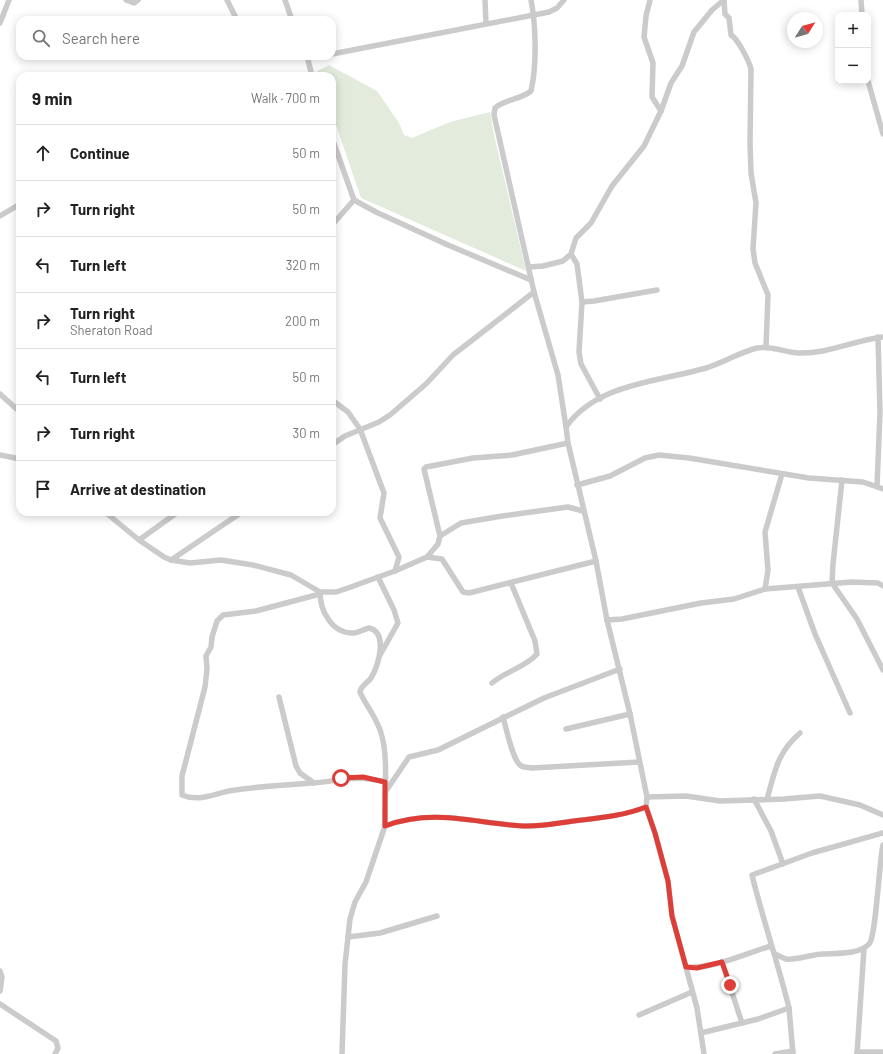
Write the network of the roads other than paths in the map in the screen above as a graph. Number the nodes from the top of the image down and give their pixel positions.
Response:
1 (9, 0) edge
2 (126, 0) edge
3 (138, 0) edge
4 (227, 0) edge
5 (285, 0) edge
6 (485, 0) edge
7 (532, 0) edge
8 (564, 0) edge
9 (650, 0) edge
10 (724, 0) edge
11 (861, 0) edge
12 (862, 12) edge
13 (534, 14) junction
14 (235, 16) edge
15 (291, 16) edge
16 (0, 23) edge
17 (486, 23) junction
18 (336, 53) edge
19 (308, 60) edge
20 (311, 72) edge
21 (869, 84) edge
22 (661, 111) junction
23 (883, 134) edge
24 (336, 149) edge
25 (354, 200) junction
26 (16, 206) edge
27 (0, 216) edge
28 (336, 220) edge
29 (571, 254) junction
30 (529, 267) junction
31 (531, 280) junction
32 (657, 290) dead end
33 (534, 292) junction
34 (582, 302) junction
35 (880, 337) edge
36 (766, 347) junction
37 (0, 394) edge
38 (600, 399) junction
39 (336, 403) edge
40 (16, 408) edge
41 (882, 412) edge
42 (566, 426) junction
43 (360, 429) junction
44 (336, 443) edge
45 (568, 443) junction
46 (0, 456) edge
47 (16, 458) edge
48 (782, 474) junction
49 (842, 480) junction
50 (577, 485) junction
51 (876, 486) junction
52 (883, 489) edge
53 (583, 511) junction
54 (110, 516) edge
55 (172, 516) edge
56 (236, 516) edge
57 (440, 536) junction
58 (139, 540) junction
59 (426, 556) junction
60 (171, 560) junction
61 (596, 561) junction
62 (395, 571) junction
63 (378, 577) junction
64 (511, 583) junction
65 (832, 583) junction
66 (883, 586) edge
67 (798, 587) junction
68 (764, 589) junction
69 (320, 593) junction
70 (607, 620) junction
71 (380, 656) junction
72 (620, 669) junction
73 (883, 670) edge
74 (492, 682) dead end
75 (279, 697) dead end
76 (850, 713) dead end
77 (630, 714) junction
78 (503, 717) junction
79 (566, 728) dead end
80 (800, 733) dead end
81 (639, 762) junction
82 (385, 782) junction
83 (314, 783) junction
84 (386, 791) junction
85 (647, 797) junction
86 (754, 799) junction
87 (767, 799) junction
88 (646, 807) junction
89 (883, 815) edge
90 (385, 826) junction
91 (883, 832) edge
92 (883, 845) edge
93 (783, 864) junction
94 (437, 916) dead end
95 (348, 937) junction
96 (771, 946) junction
97 (864, 948) junction
98 (775, 954) junction
99 (722, 962) junction
100 (686, 967) junction
101 (0, 971) edge
102 (0, 991) edge
103 (692, 992) junction
104 (0, 1004) edge
105 (789, 1008) junction
106 (639, 1014) dead end
107 (742, 1023) junction
108 (701, 1033) junction
109 (883, 1052) edge
110 (793, 1053) edge
111 (857, 1053) edge
112 (55, 1054) edge
113 (342, 1054) edge
114 (704, 1054) edge
115 (775, 1054) edge

1 - 16 street
2 - 3 street
4 - 14 street
5 - 15 street
6 - 17 street
7 - 13 street
8 - 13 street
9 - 22 street
10 - 22 street
10 - 36 street
11 - 12 street
13 - 17 street
13 - 30 street
17 - 18 street
19 - 20 street
21 - 23 street
22 - 29 street
24 - 25 street
25 - 28 street
25 - 31 street
26 - 27 street
29 - 30 street
29 - 34 street
30 - 31 street
31 - 33 street
32 - 34 street
33 - 42 street
33 - 43 street
34 - 38 street
35 - 36 street
35 - 41 street
36 - 38 street
37 - 40 street
38 - 42 street
39 - 43 street
41 - 51 street
42 - 45 street
43 - 44 street
43 - 62 street
45 - 50 street
45 - 57 street
46 - 47 street
48 - 49 street
48 - 50 street
48 - 68 street
49 - 51 street
49 - 65 street
50 - 53 street
51 - 52 street
53 - 57 street
53 - 61 street
54 - 58 street
55 - 58 street
56 - 60 street
57 - 59 street
58 - 60 street
59 - 62 street
59 - 64 street
60 - 69 street
61 - 64 street
61 - 70 street
62 - 63 street
63 - 69 street
63 - 71 street
64 - 74 street
65 - 66 street
65 - 67 street
65 - 73 street
67 - 68 street
67 - 76 street
68 - 70 street
69 - 71 street
69 - 83 street
70 - 72 street
71 - 82 street
72 - 77 street
72 - 78 street
75 - 83 street
77 - 79 street
77 - 81 street
78 - 81 street
78 - 84 street
80 - 87 street
81 - 85 street
82 - 83 street
82 - 84 street
84 - 90 street
85 - 86 street
85 - 88 street
86 - 87 street
86 - 93 street
87 - 89 street
88 - 90 street
88 - 100 street
90 - 95 street
91 - 93 street
92 - 97 street
93 - 96 street
94 - 95 street
95 - 113 street
96 - 98 street
96 - 99 street
97 - 98 street
97 - 111 street
98 - 105 street
99 - 100 street
99 - 107 street
100 - 103 street
101 - 102 street
103 - 106 street
103 - 108 street
104 - 112 street
105 - 107 street
105 - 110 street
107 - 108 street
108 - 114 street
109 - 111 street
110 - 115 street

